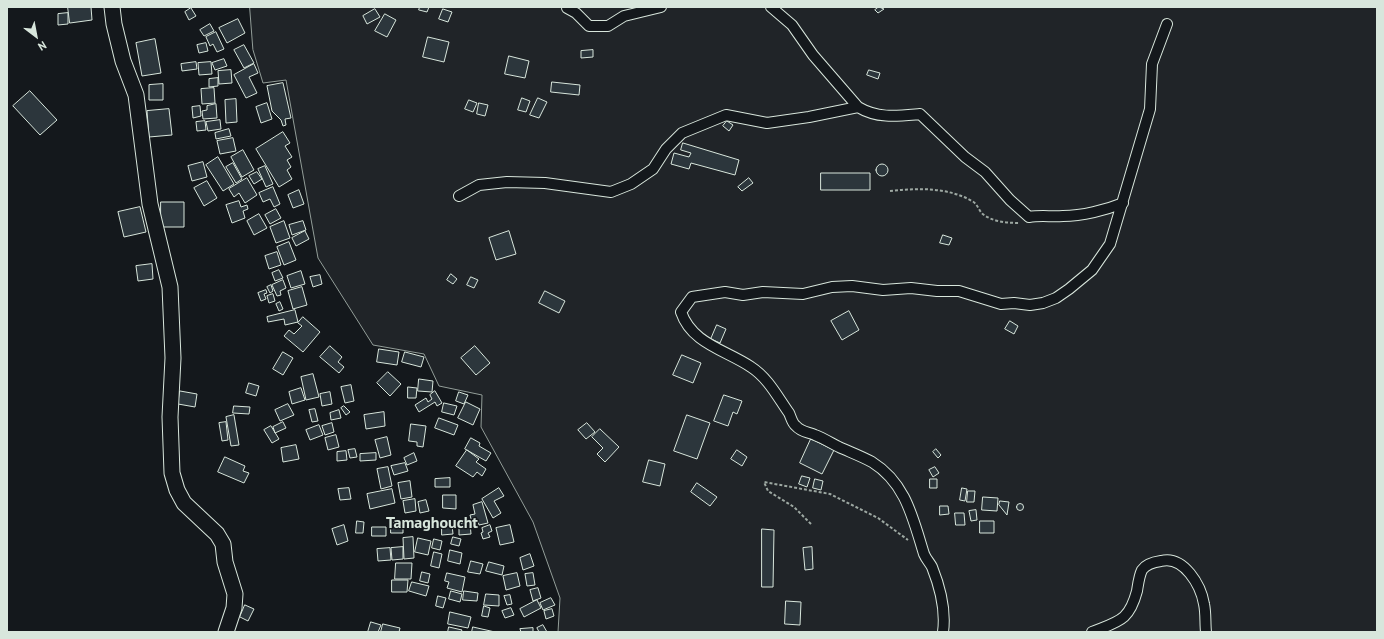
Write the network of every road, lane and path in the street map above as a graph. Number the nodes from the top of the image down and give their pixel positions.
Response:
1 (112, 7) edge
2 (568, 7) edge
3 (661, 7) edge
4 (771, 7) edge
5 (1167, 24) dead end
6 (858, 107) junction
7 (890, 191) dead end
8 (459, 196) dead end
9 (1123, 203) junction
10 (1033, 216) junction
11 (811, 524) dead end
12 (908, 540) dead end
13 (226, 632) edge
14 (943, 632) edge
15 (1092, 632) edge
16 (1206, 632) edge

1 - 13 street
2 - 3 street
4 - 6 street
5 - 9 street
6 - 8 street
6 - 10 street
7 - 10 path
9 - 10 street
9 - 14 street
11 - 12 path
15 - 16 street

